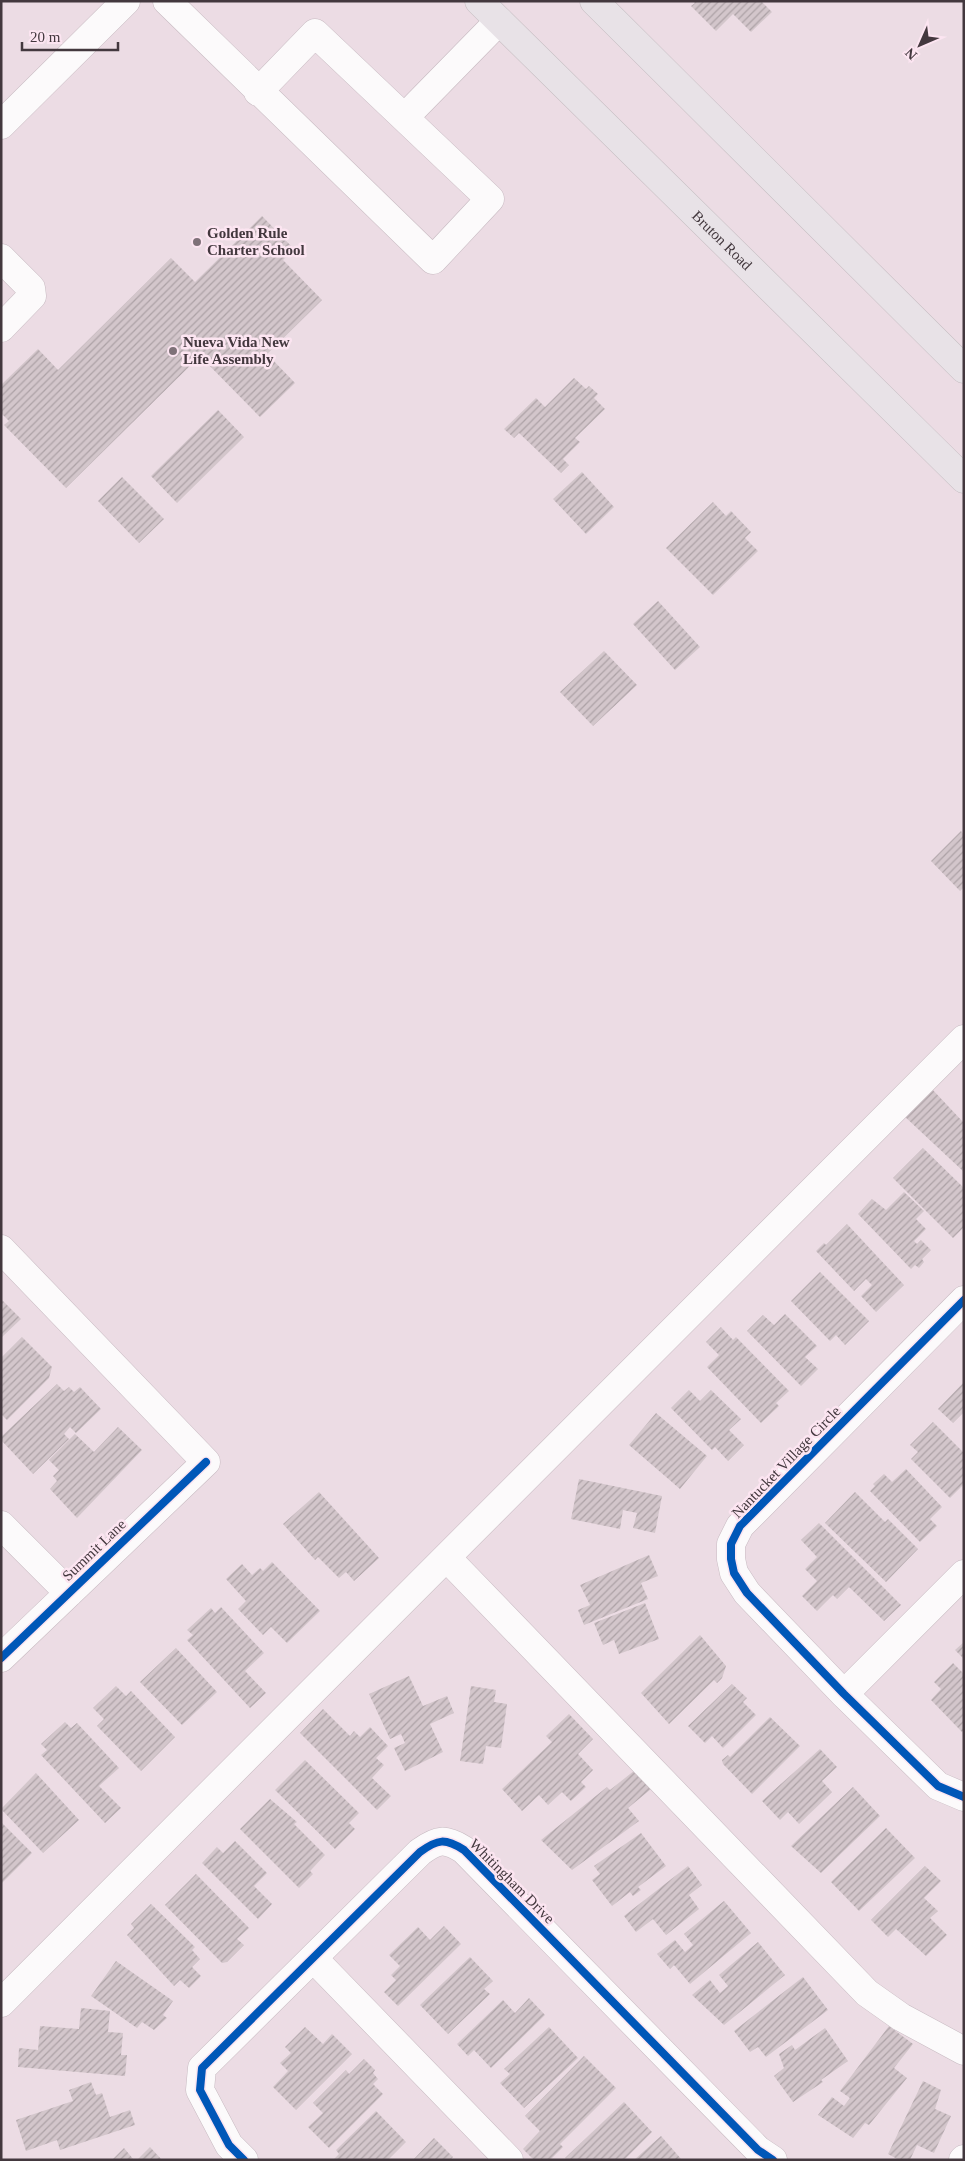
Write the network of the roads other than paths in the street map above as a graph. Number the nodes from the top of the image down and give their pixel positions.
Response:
1 (126, 1) edge
2 (167, 1) edge
3 (479, 1) edge
4 (594, 1) edge
5 (499, 21) junction
6 (258, 92) junction
7 (405, 117) junction
8 (1, 125) edge
9 (1, 258) edge
10 (1, 328) edge
11 (964, 369) edge
12 (964, 479) edge
13 (964, 1039) edge
14 (1, 1249) edge
15 (964, 1300) edge
16 (1, 1525) edge
17 (448, 1558) junction
18 (964, 1574) edge
19 (69, 1593) junction
20 (1, 1658) edge
21 (844, 1694) junction
22 (964, 1796) edge
23 (312, 1958) junction
24 (1, 2003) edge
25 (964, 2051) edge
26 (244, 2160) edge
27 (509, 2160) edge
28 (774, 2160) edge

1 - 8 street
2 - 6 street
3 - 5 main road, Bruton Road
4 - 11 main road
5 - 7 street
5 - 12 main road, Bruton Road
6 - 7 street
6 - 7 street
9 - 10 street
13 - 17 street
14 - 19 street, Summit Lane
15 - 21 street, Nantucket Village Circle
16 - 19 street
17 - 24 street
17 - 25 street
18 - 21 street
19 - 20 street, Summit Lane
21 - 22 street, Nantucket Village Circle
23 - 26 street, Whitingham Drive
23 - 27 street
23 - 28 street, Whitingham Drive

